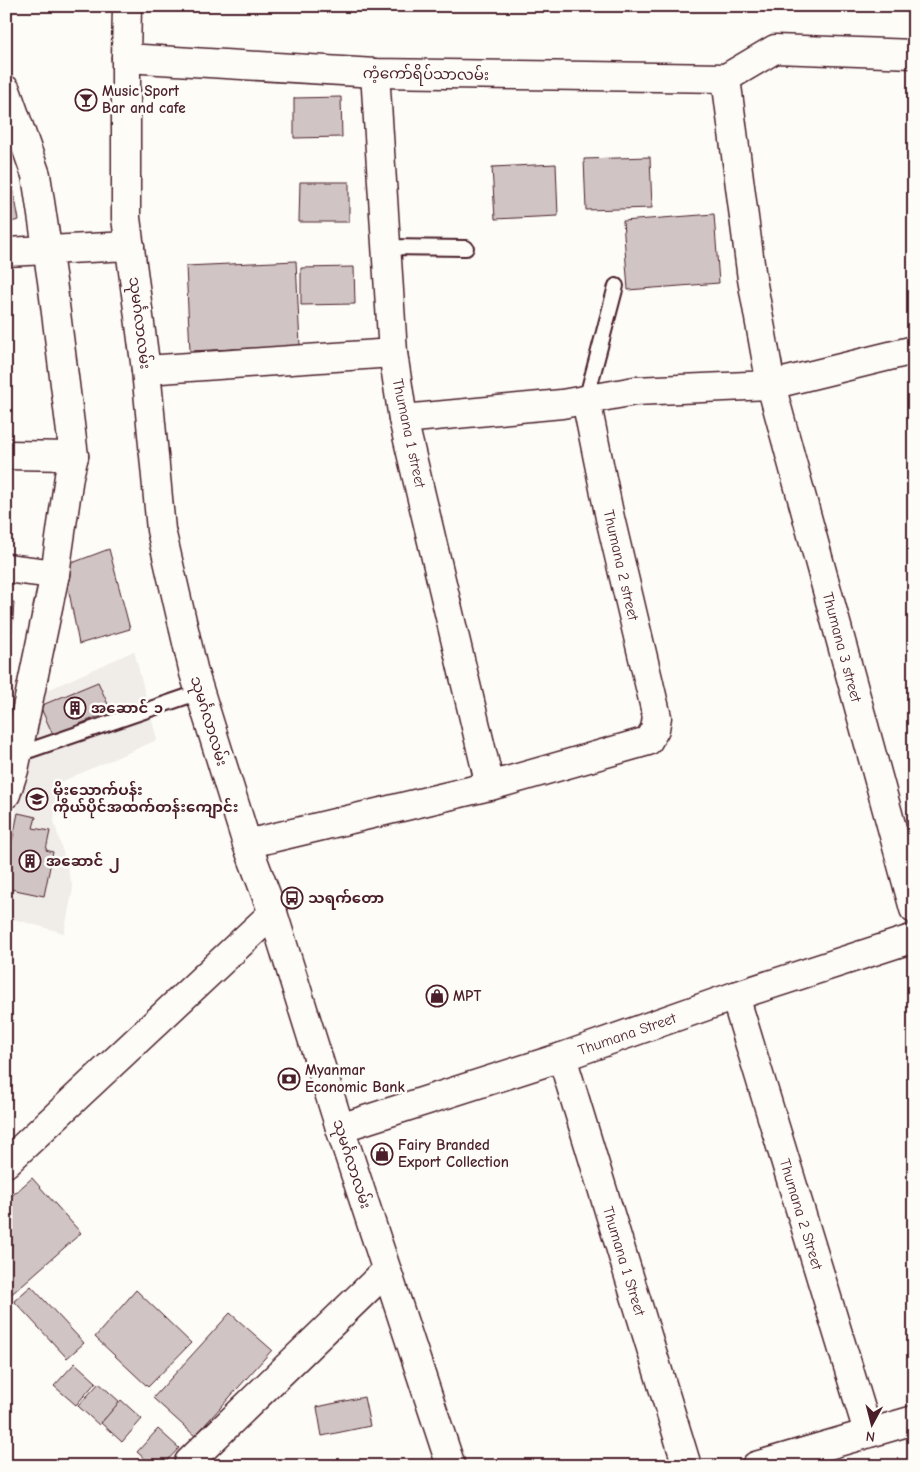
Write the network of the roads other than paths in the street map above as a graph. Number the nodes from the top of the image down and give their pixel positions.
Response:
1 (127, 6) edge
2 (914, 54) edge
3 (126, 58) junction
4 (375, 74) junction
5 (726, 78) junction
6 (6, 90) edge
7 (130, 246) junction
8 (386, 248) junction
9 (466, 248) dead end
10 (47, 250) junction
11 (6, 252) edge
12 (616, 286) dead end
13 (914, 350) edge
14 (393, 353) junction
15 (146, 370) junction
16 (771, 385) junction
17 (586, 400) junction
18 (403, 419) junction
19 (6, 455) edge
20 (74, 456) junction
21 (6, 568) edge
22 (54, 574) junction
23 (200, 692) junction
24 (11, 772) edge
25 (490, 786) junction
26 (247, 844) junction
27 (914, 909) edge
28 (273, 913) junction
29 (914, 938) edge
30 (735, 996) junction
31 (562, 1057) junction
32 (340, 1128) junction
33 (6, 1163) edge
34 (386, 1271) junction
35 (914, 1420) edge
36 (868, 1432) junction
37 (189, 1462) dead end
38 (451, 1466) edge
39 (687, 1466) edge
40 (756, 1466) edge

1 - 3 street, သုမင်္ဂလာလမ်း
2 - 5 street
3 - 4 street, ကံ့ကော်ရိပ်သာလမ်း
3 - 7 street, သုမင်္ဂလာလမ်း
4 - 5 street, ကံ့ကော်ရိပ်သာလမ်း
4 - 8 street, Thumana 1 street
5 - 16 street, Thumana 3 street
6 - 10 street
7 - 10 street
7 - 15 street, သုမင်္ဂလာလမ်း
8 - 9 lane
8 - 14 street, Thumana 1 street
10 - 11 street
10 - 20 street
12 - 17 lane
13 - 16 street
14 - 15 street
14 - 18 street, Thumana 1 street
15 - 23 street, သုမင်္ဂလာလမ်း
16 - 17 street
16 - 27 street, Thumana 3 street
17 - 18 street
17 - 25 street, Thumana 2 street
18 - 25 street, Thumana 1 street
19 - 20 street
20 - 22 street
21 - 22 street
22 - 24 street
23 - 24 lane
23 - 26 street, သုမင်္ဂလာလမ်း
25 - 26 street
26 - 28 street, သုမင်္ဂလာလမ်း
28 - 32 street, သုမင်္ဂလာလမ်း
28 - 33 street
29 - 30 street, Thumana Street
30 - 31 street, Thumana Street
30 - 36 street, Thumana 2 Street
31 - 32 street, Thumana Street
31 - 39 street, Thumana 1 Street
32 - 34 street, သုမင်္ဂလာလမ်း
34 - 37 street
34 - 38 street, သုမင်္ဂလာလမ်း
35 - 36 street
36 - 40 street

